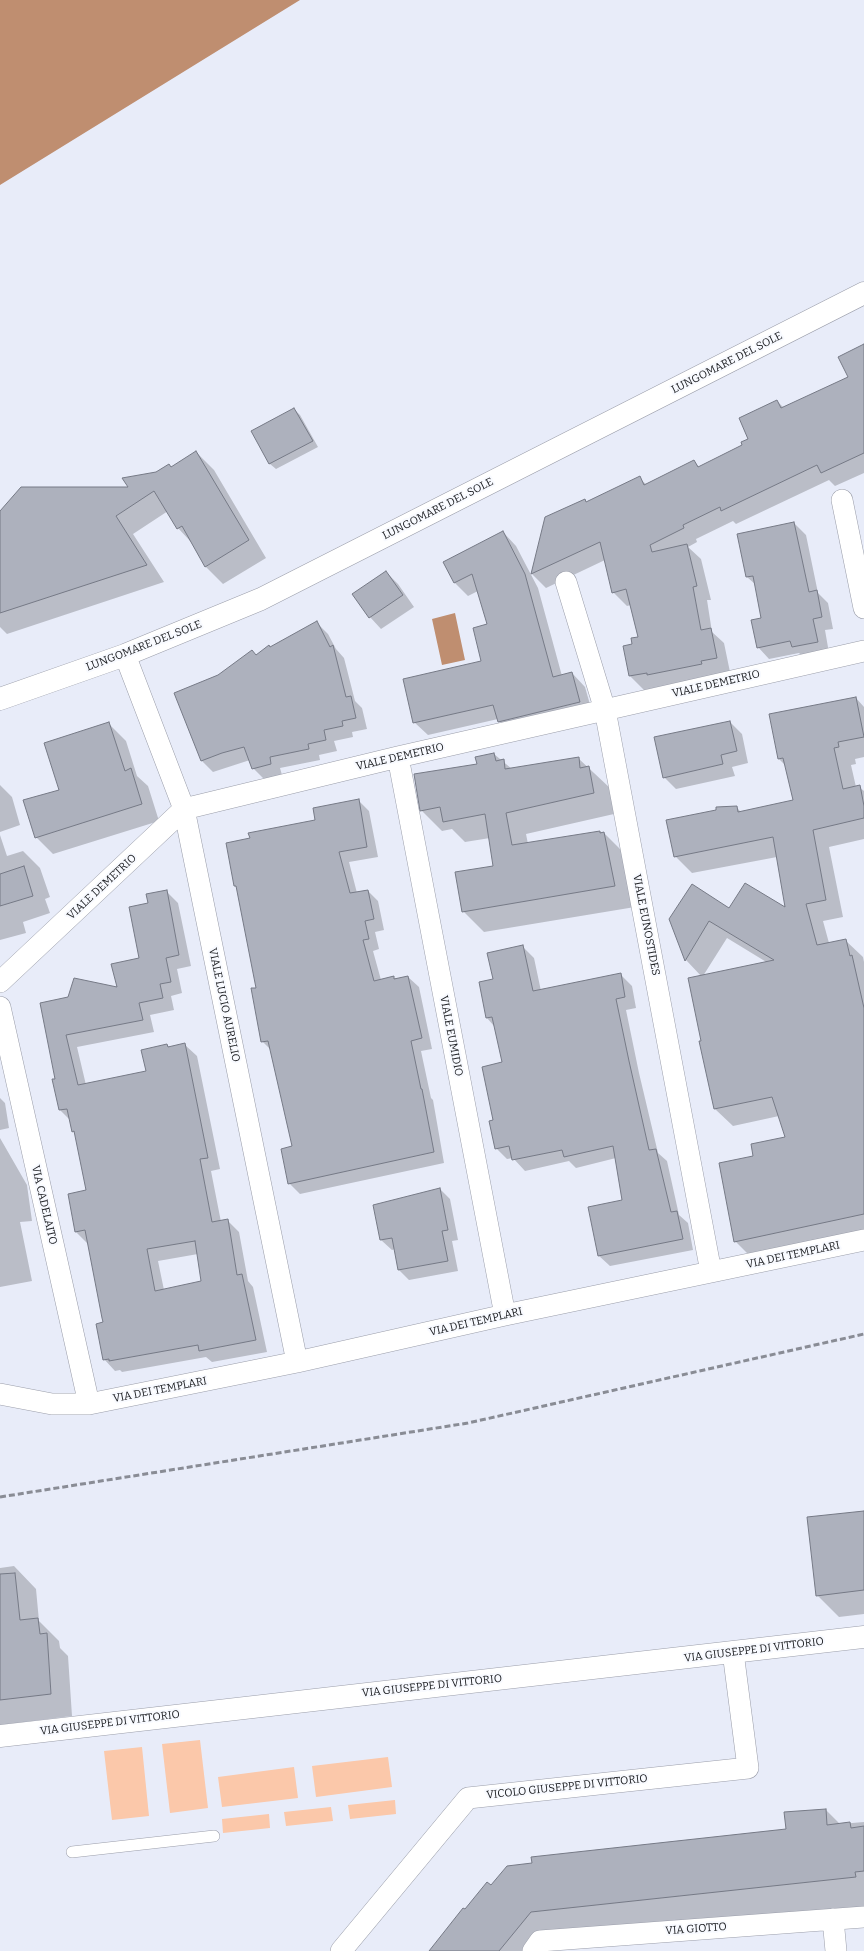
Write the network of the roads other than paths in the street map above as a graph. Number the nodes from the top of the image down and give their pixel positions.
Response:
1 (864, 294) edge
2 (842, 500) dead end
3 (566, 582) dead end
4 (864, 608) edge
5 (864, 651) edge
6 (125, 655) junction
7 (0, 699) edge
8 (605, 710) junction
9 (398, 757) junction
10 (184, 809) junction
11 (0, 982) edge
12 (0, 1007) edge
13 (864, 1240) edge
14 (711, 1272) junction
15 (505, 1315) junction
16 (297, 1362) junction
17 (0, 1394) edge
18 (89, 1404) junction
19 (864, 1637) edge
20 (733, 1652) junction
21 (0, 1736) edge
22 (214, 1836) dead end
23 (72, 1852) dead end
24 (864, 1917) edge
25 (833, 1919) junction
26 (341, 1951) edge
27 (533, 1951) edge
28 (836, 1951) edge

1 - 6 street, LUNGOMARE DEL SOLE
2 - 4 street
3 - 8 street, VIALE EUNOSTIDES
5 - 8 street, VIALE DEMETRIO
6 - 7 street, LUNGOMARE DEL SOLE
6 - 10 street, VIALE LUCIO AURELIO
8 - 9 street, VIALE DEMETRIO
8 - 14 street, VIALE EUNOSTIDES
9 - 10 street, VIALE DEMETRIO
9 - 15 street, VIALE EUMIDIO
10 - 11 street, VIALE DEMETRIO
10 - 16 street, VIALE LUCIO AURELIO
12 - 18 street, VIA CADELAITO
13 - 14 street, VIA DEI TEMPLARI
14 - 15 street, VIA DEI TEMPLARI
15 - 16 street, VIA DEI TEMPLARI
16 - 18 street, VIA DEI TEMPLARI
17 - 18 street, VIA DEI TEMPLARI
19 - 20 street, VIA GIUSEPPE DI VITTORIO
20 - 21 street, VIA GIUSEPPE DI VITTORIO
20 - 26 street, VICOLO GIUSEPPE DI VITTORIO
22 - 23 lane
24 - 25 street, VIA GIOTTO
25 - 27 street, VIA GIOTTO
25 - 28 street

